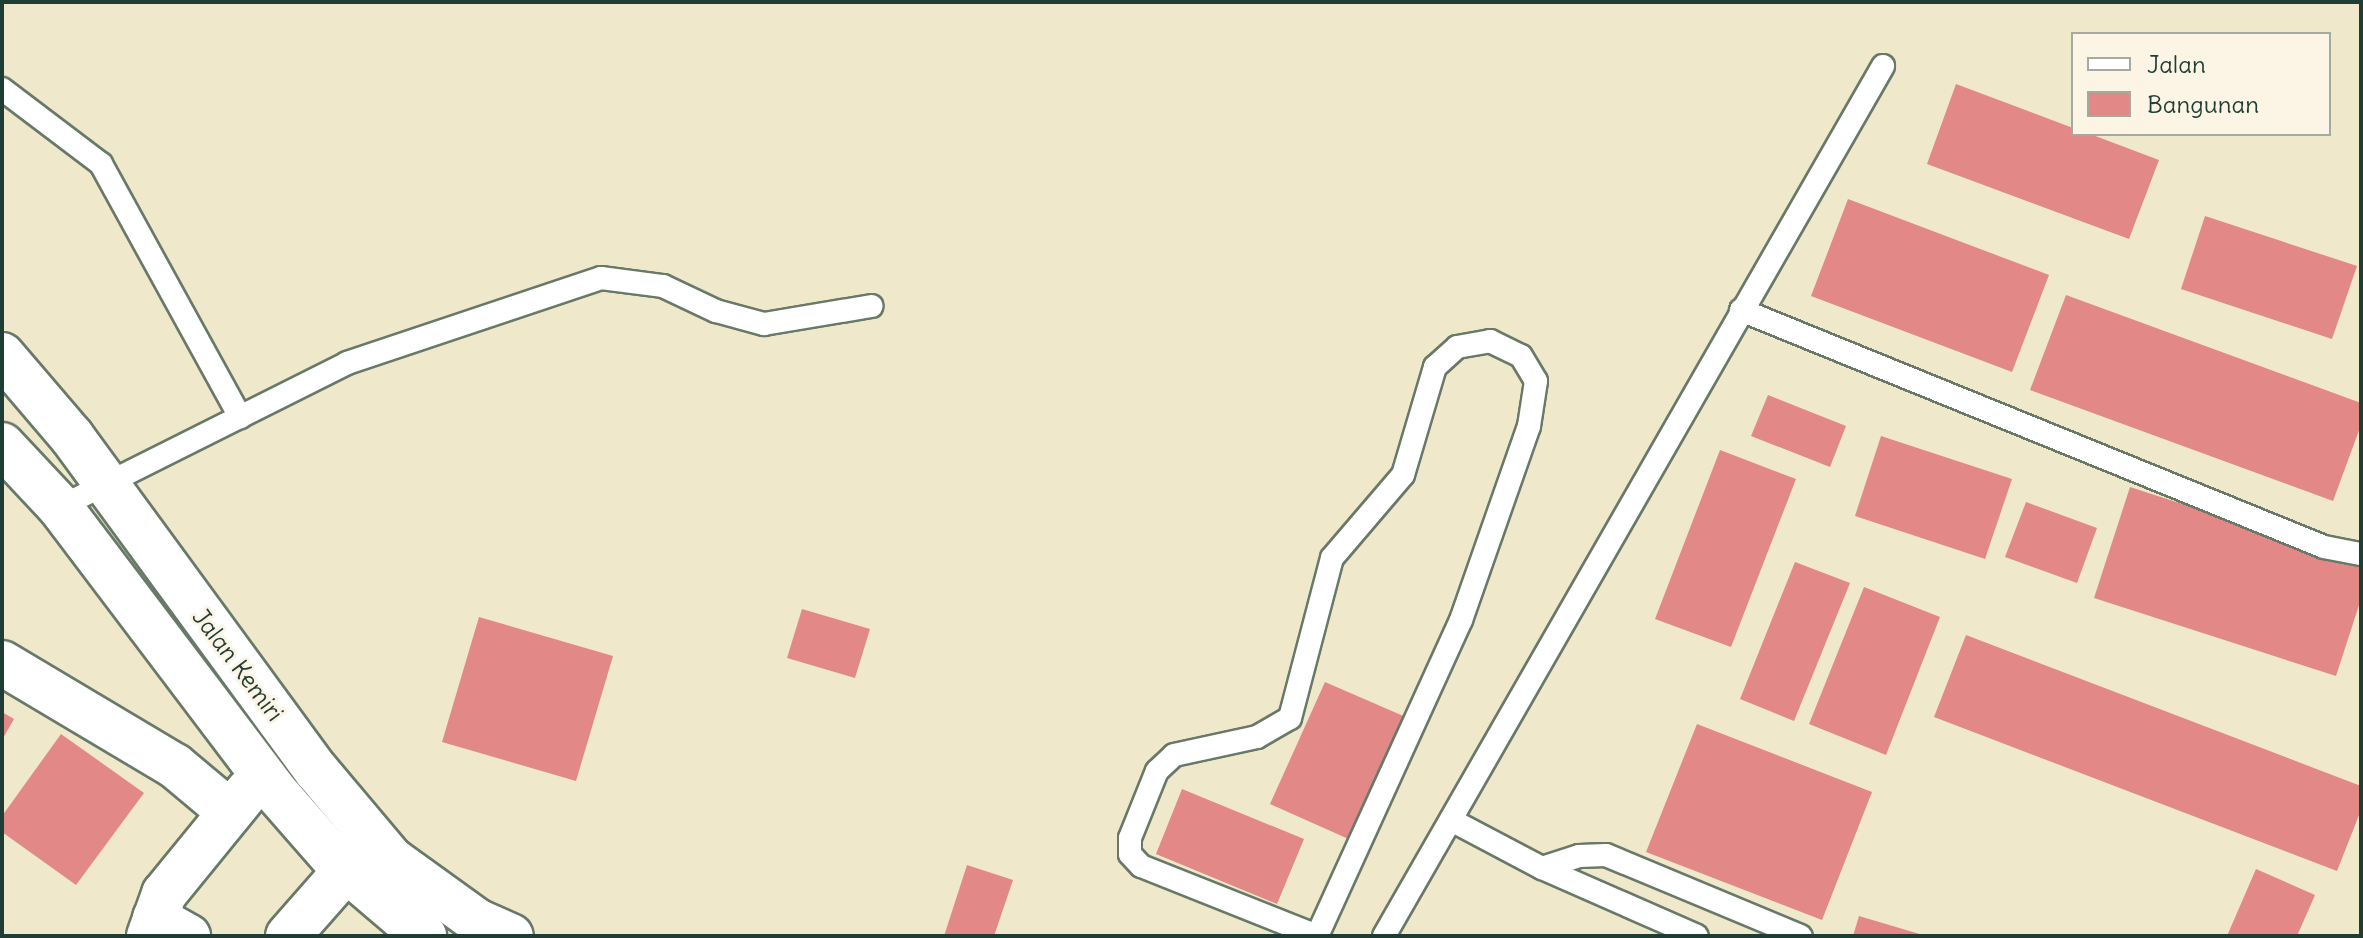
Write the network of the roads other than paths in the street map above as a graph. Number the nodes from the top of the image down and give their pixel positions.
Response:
1 (1883, 66) dead end
2 (2, 89) edge
3 (872, 306) dead end
4 (1741, 310) junction
5 (2, 355) edge
6 (240, 417) junction
7 (2, 445) edge
8 (103, 485) junction
9 (60, 507) junction
10 (2361, 554) edge
11 (2, 663) edge
12 (262, 775) junction
13 (230, 812) junction
14 (1451, 820) junction
15 (1542, 868) junction
16 (346, 870) junction
17 (164, 930) edge
18 (288, 936) edge
19 (424, 936) edge
20 (511, 936) edge
21 (1317, 936) edge
22 (1384, 936) edge
23 (1697, 936) edge
24 (1801, 936) edge

1 - 4 lane
2 - 6 lane
3 - 6 lane
4 - 10 lane
4 - 14 lane
5 - 8 main road, Jalan Kemiri
6 - 8 lane
7 - 9 main road, Jalan Kemiri
8 - 9 lane
8 - 20 main road, Jalan Kemiri
9 - 12 main road, Jalan Kemiri
11 - 13 main road
12 - 13 main road
12 - 16 main road, Jalan Kemiri
13 - 17 main road
14 - 15 lane
14 - 22 lane
15 - 23 lane
15 - 24 lane
16 - 18 main road
16 - 19 main road, Jalan Kemiri
21 - 21 lane

